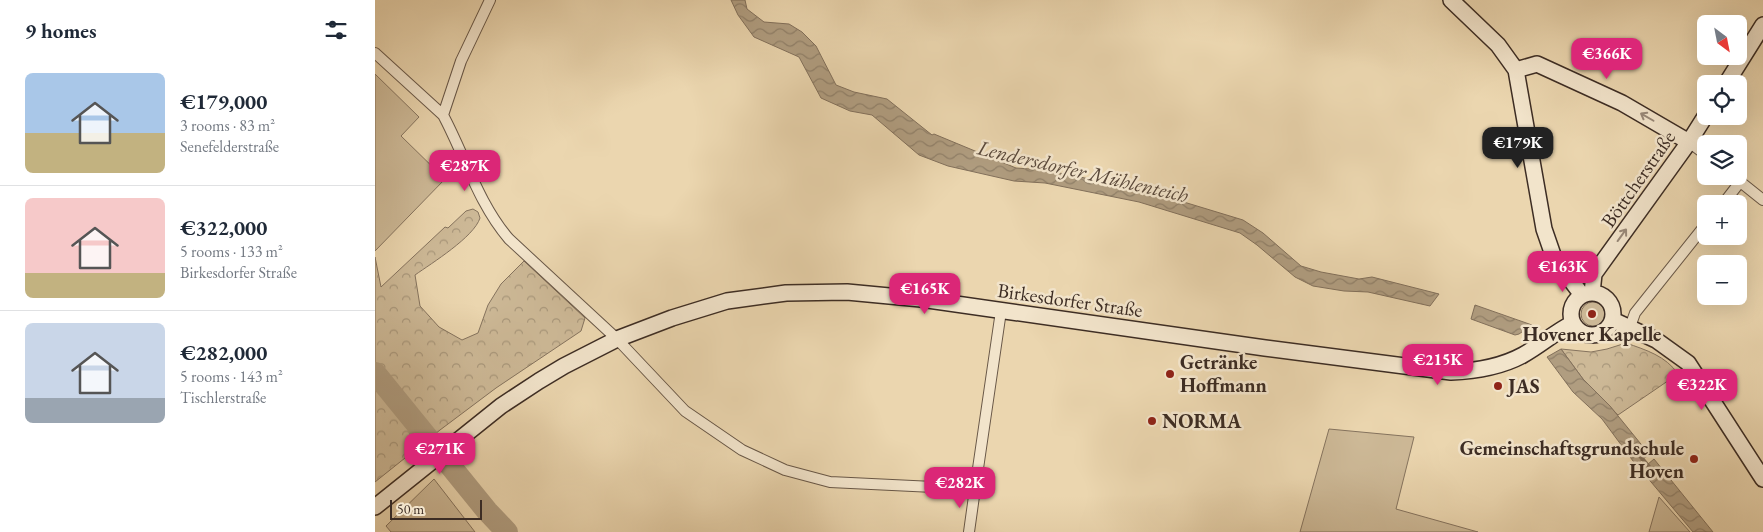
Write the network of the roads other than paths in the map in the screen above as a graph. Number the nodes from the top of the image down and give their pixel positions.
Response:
1 (490, 0) edge
2 (1451, 0) edge
3 (1763, 25) edge
4 (375, 53) edge
5 (1516, 70) junction
6 (1732, 75) edge
7 (443, 115) junction
8 (1699, 125) edge
9 (1689, 142) junction
10 (1697, 148) edge
11 (1744, 185) edge
12 (1763, 200) edge
13 (1697, 235) edge
14 (1587, 294) junction
15 (1001, 311) junction
16 (1613, 320) junction
17 (1573, 323) junction
18 (1630, 327) junction
19 (617, 339) junction
20 (1763, 479) edge
21 (975, 488) junction
22 (375, 507) edge
23 (969, 532) edge

1 - 7 street
2 - 5 main road
3 - 6 main road
4 - 7 street
9 -> 5 main road
5 - 14 main road
7 - 19 street
8 - 9 main road, Böttcherstraße
9 - 10 street
14 -> 9 main road, Böttcherstraße
11 - 12 street
13 - 18 street
14 - 16 main road
14 - 17 main road
15 - 17 main road, Birkesdorfer Straße
15 - 19 main road, Birkesdorfer Straße
15 - 21 street
16 - 17 main road
16 - 18 main road
18 - 20 main road
19 - 21 street
19 - 22 main road, Birkesdorfer Straße
21 - 23 street

